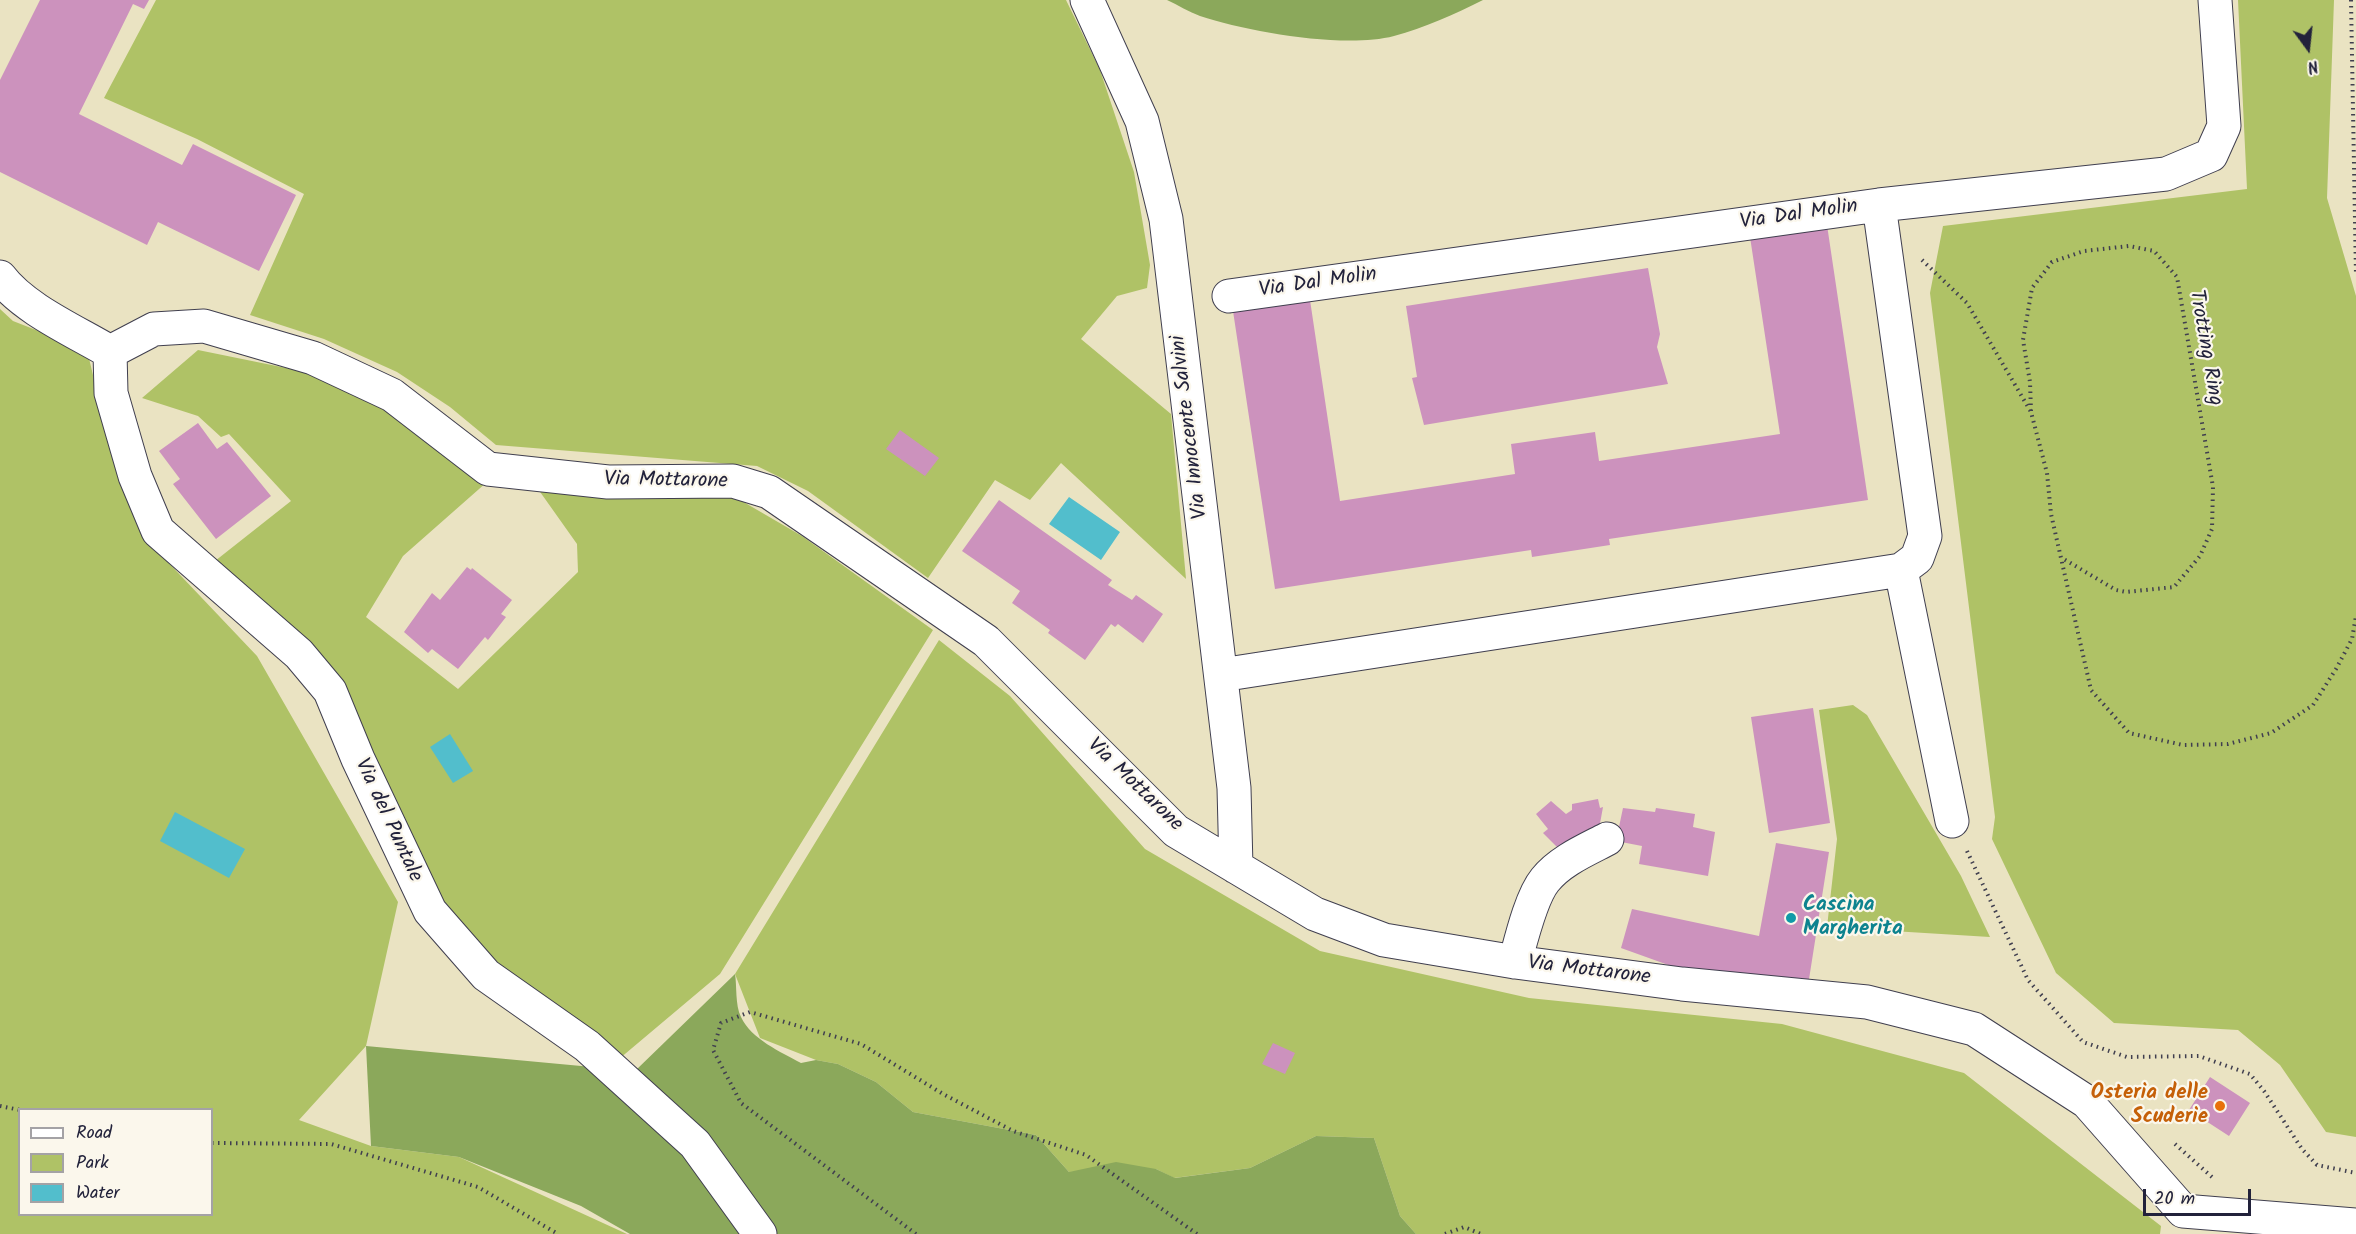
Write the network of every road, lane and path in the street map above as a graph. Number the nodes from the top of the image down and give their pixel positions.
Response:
1 (1087, 0) edge
2 (2215, 0) edge
3 (2351, 0) edge
4 (1879, 205) junction
5 (2356, 235) edge
6 (1883, 250) junction
7 (2356, 275) edge
8 (0, 277) edge
9 (1229, 296) dead end
10 (110, 352) junction
11 (2031, 412) junction
12 (2062, 558) junction
13 (1901, 570) junction
14 (2356, 615) edge
15 (1221, 675) junction
16 (1952, 821) joint
17 (1607, 839) dead end
18 (1236, 867) junction
19 (1515, 962) junction
20 (0, 1106) edge
21 (18, 1110) edge
22 (213, 1143) edge
23 (2356, 1173) edge
24 (2356, 1225) edge
25 (558, 1234) edge
26 (760, 1234) edge
27 (916, 1234) edge
28 (1197, 1234) edge
29 (1445, 1234) edge
30 (1481, 1234) edge

1 - 15 street, Via Innocente Salvini
2 - 4 street, Via Dal Molin
3 - 5 path
4 - 6 street
4 - 9 street, Via Dal Molin
5 - 7 path
6 - 11 path
6 - 13 street
8 - 10 street
10 - 18 street, Via Mottarone
10 - 26 street, Via del Puntale
11 - 12 path
11 - 12 path, Trotting Ring
12 - 14 path
13 - 15 street
13 - 16 street
15 - 18 street, Via Innocente Salvini
16 - 23 path
17 - 19 street
18 - 19 street, Via Mottarone
19 - 24 street, Via Mottarone
20 - 21 path
22 - 25 path
27 - 28 path
29 - 30 path

